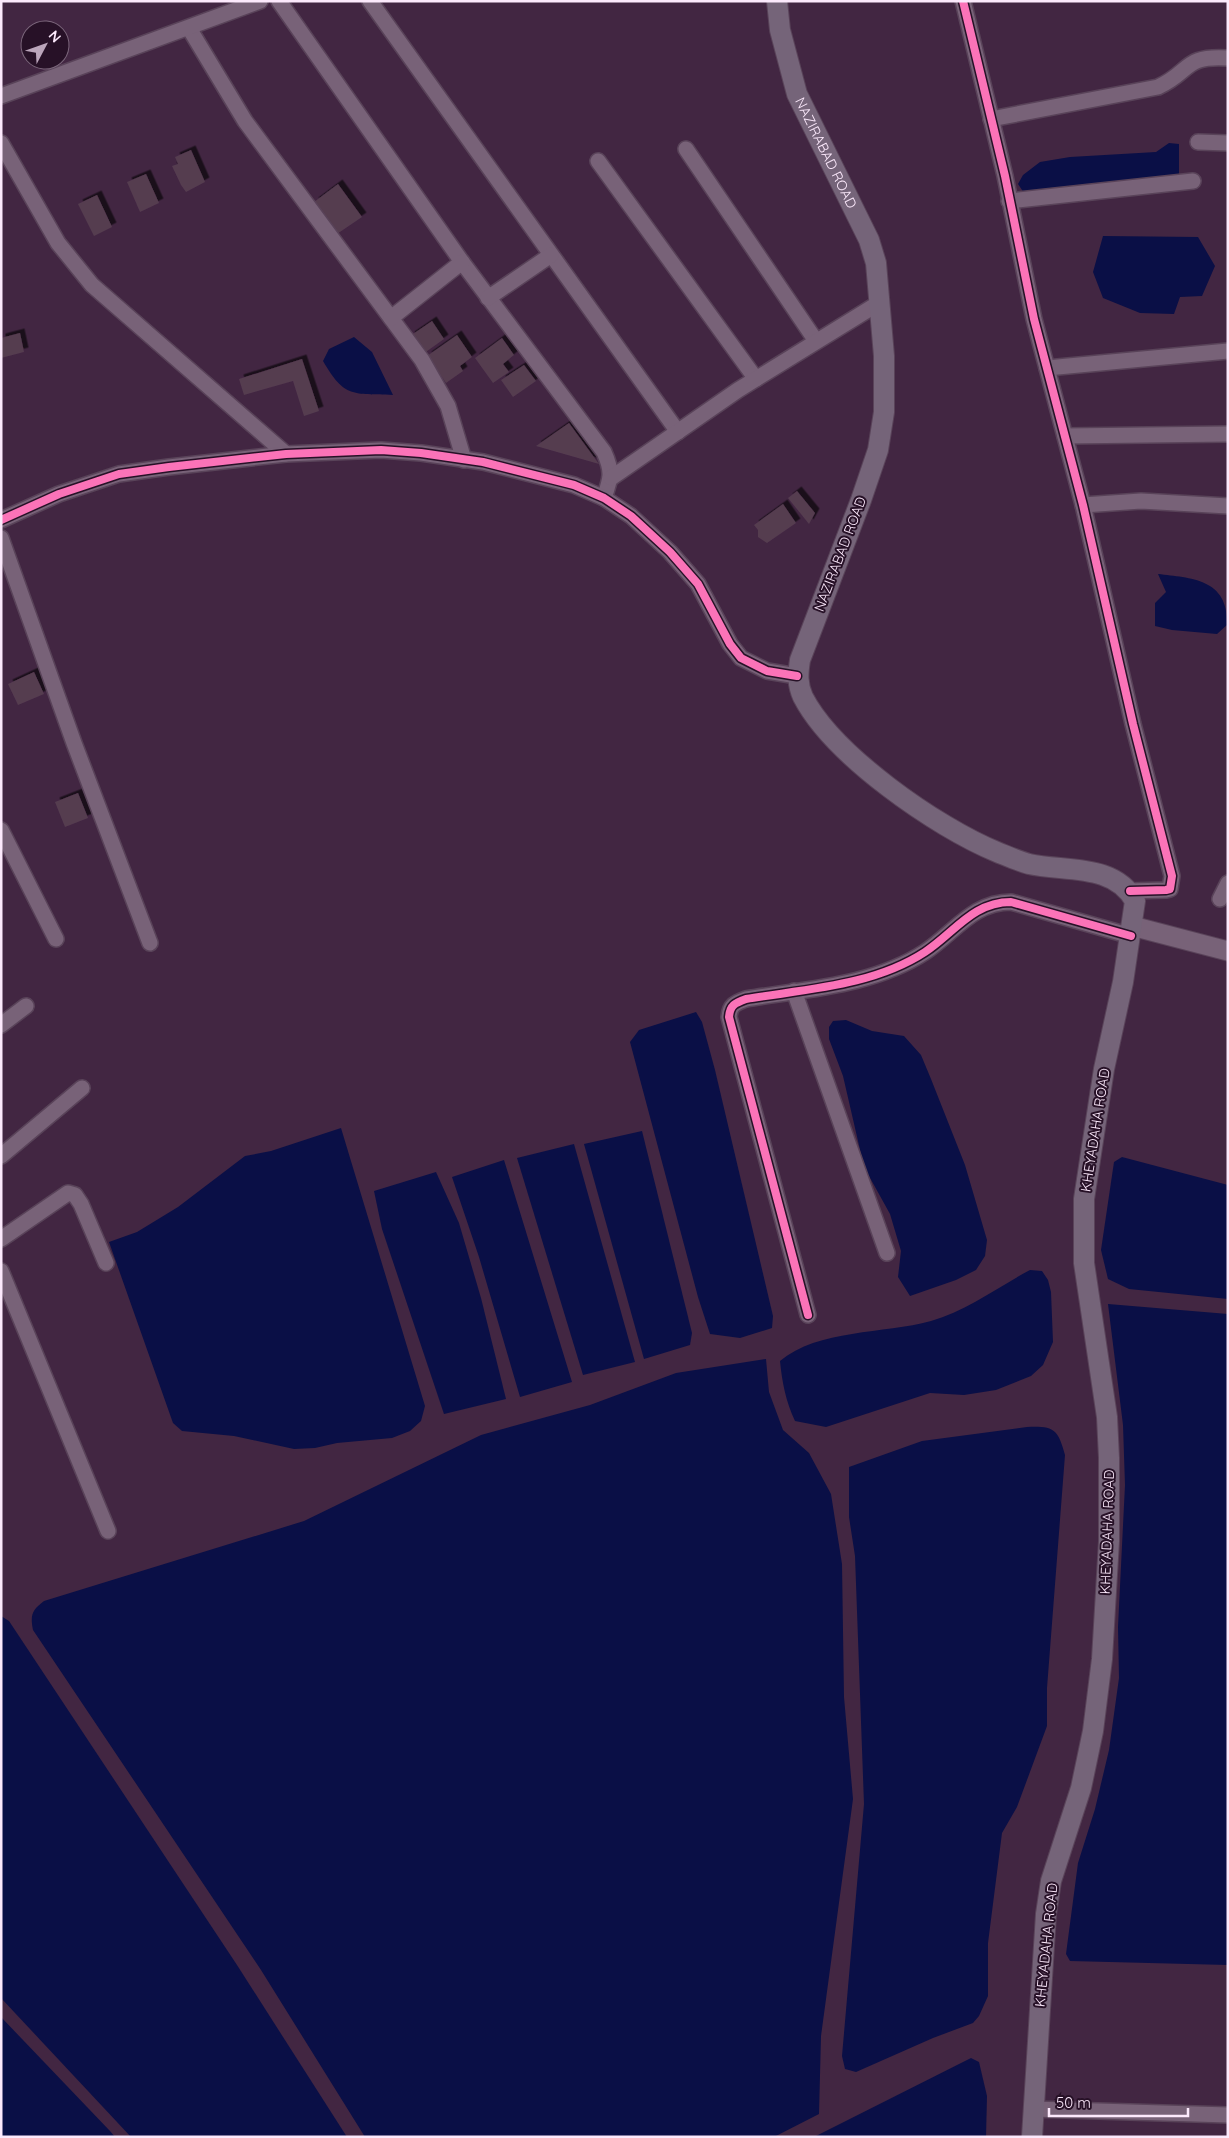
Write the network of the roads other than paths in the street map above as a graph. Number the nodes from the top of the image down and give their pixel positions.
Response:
1 (260, 1) edge
2 (279, 1) edge
3 (370, 1) edge
4 (777, 1) edge
5 (963, 1) edge
6 (189, 28) junction
7 (1228, 58) edge
8 (1, 96) edge
9 (991, 119) junction
10 (1, 142) edge
11 (1198, 142) dead end
12 (1228, 143) edge
13 (686, 149) dead end
14 (598, 161) dead end
15 (1193, 181) dead end
16 (1010, 201) junction
17 (551, 255) junction
18 (462, 262) junction
19 (488, 298) junction
20 (879, 303) junction
21 (391, 318) junction
22 (816, 341) junction
23 (1228, 351) edge
24 (1047, 368) junction
25 (756, 379) junction
26 (678, 432) junction
27 (1228, 434) edge
28 (1065, 436) junction
29 (286, 454) junction
30 (464, 460) junction
31 (611, 478) junction
32 (604, 498) junction
33 (1082, 505) junction
34 (1228, 506) edge
35 (1, 520) edge
36 (1, 538) edge
37 (797, 676) junction
38 (1, 830) edge
39 (1228, 883) edge
40 (1220, 899) dead end
41 (1132, 914) junction
42 (56, 939) dead end
43 (150, 943) dead end
44 (1228, 951) edge
45 (794, 991) junction
46 (26, 1006) dead end
47 (1, 1025) edge
48 (82, 1088) dead end
49 (1, 1156) edge
50 (1, 1239) edge
51 (887, 1253) dead end
52 (106, 1263) dead end
53 (1, 1271) edge
54 (808, 1315) dead end
55 (108, 1531) dead end
56 (1033, 2109) junction
57 (1228, 2115) edge
58 (1032, 2137) edge

1 - 6 street
2 - 18 street
3 - 17 street
4 - 20 main road, NAZIRABAD ROAD
5 - 9 street
6 - 8 street
6 - 21 street
7 - 9 street
9 - 16 street
10 - 29 street
11 - 12 street
13 - 22 street
14 - 25 street
15 - 16 street
16 - 24 street
17 - 19 street
17 - 26 street
18 - 19 street
18 - 21 street
19 - 31 street
20 - 22 street
20 - 37 main road, NAZIRABAD ROAD
21 - 30 street
22 - 25 street
23 - 24 street
24 - 28 street
25 - 26 street
26 - 31 street
27 - 28 street
28 - 33 street
29 - 30 street
29 - 35 street
30 - 32 street
31 - 32 street
32 - 37 street
33 - 34 street
33 - 41 street
36 - 43 street
37 - 41 main road
38 - 42 street
39 - 40 street
41 - 44 street
41 - 45 street
41 - 56 main road, KHEYADAHA ROAD
45 - 51 street
45 - 54 street
46 - 47 street
48 - 49 street
50 - 52 street
53 - 55 street
56 - 57 street
56 - 58 main road, KHEYADAHA ROAD

